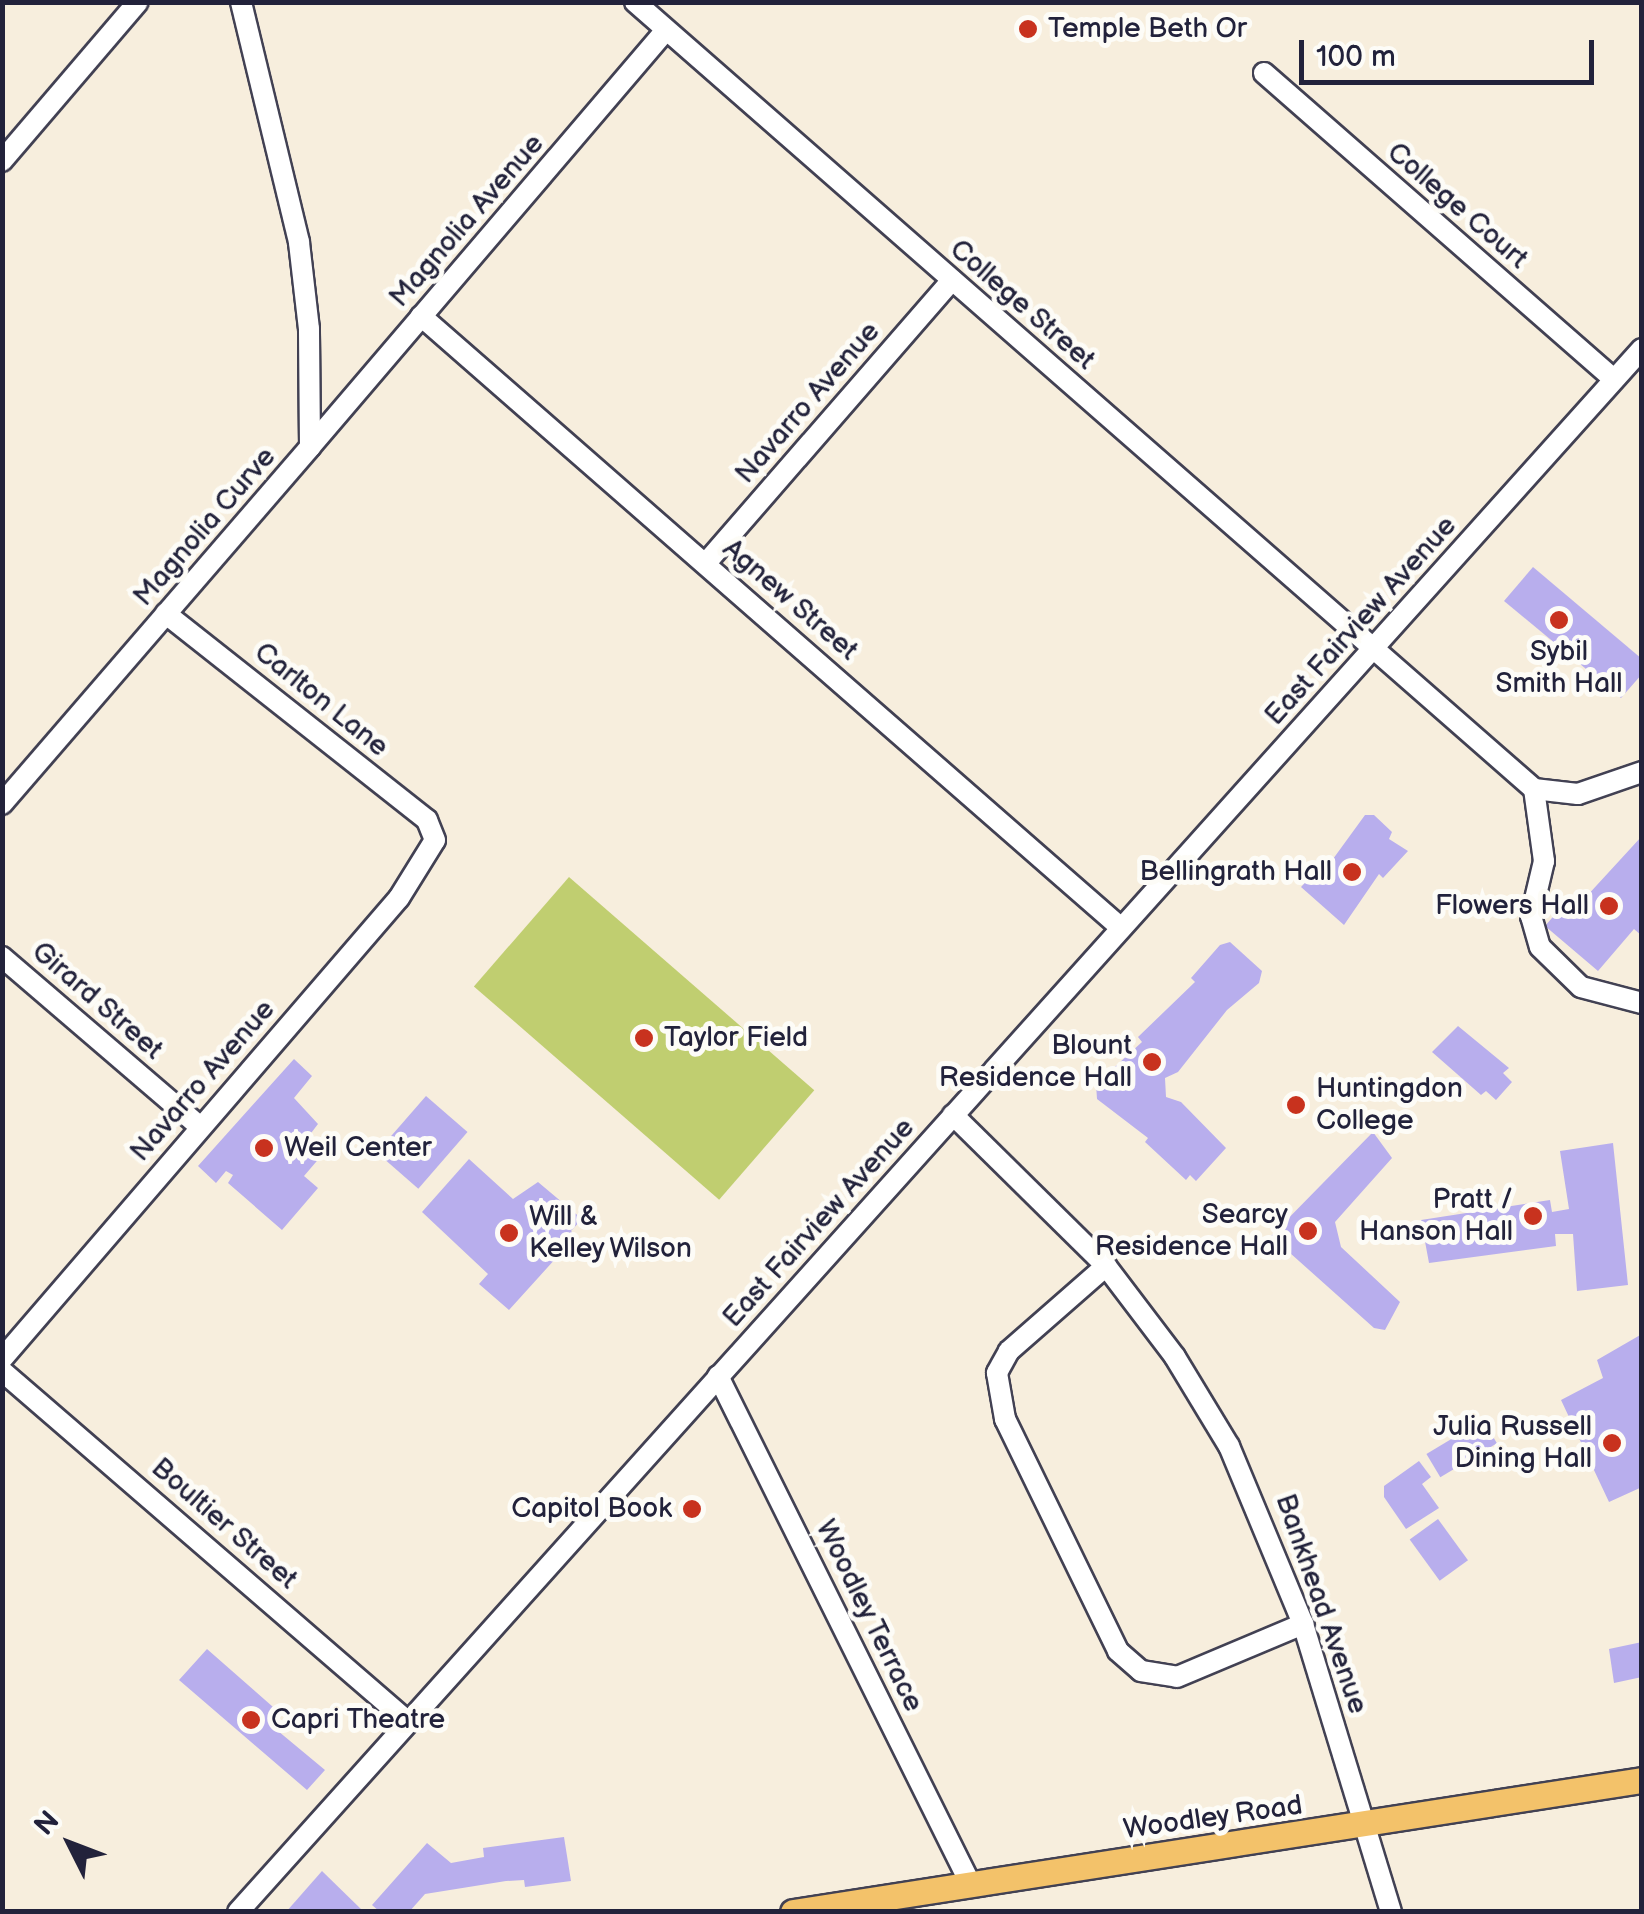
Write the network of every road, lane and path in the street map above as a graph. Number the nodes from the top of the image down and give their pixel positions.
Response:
1 (138, 2) edge
2 (242, 2) edge
3 (635, 2) edge
4 (666, 30) junction
5 (1264, 73) dead end
6 (2, 160) edge
7 (952, 280) junction
8 (421, 316) junction
9 (1642, 349) edge
10 (1614, 380) junction
11 (310, 447) junction
12 (706, 563) junction
13 (166, 614) junction
14 (1373, 649) junction
15 (1642, 772) edge
16 (1534, 788) junction
17 (2, 804) edge
18 (436, 834) joint
19 (1121, 928) junction
20 (2, 957) edge
21 (1642, 1003) edge
22 (953, 1115) junction
23 (200, 1127) junction
24 (1106, 1266) junction
25 (2, 1359) edge
26 (2, 1372) edge
27 (718, 1376) junction
28 (1304, 1624) junction
29 (406, 1720) junction
30 (1642, 1780) edge
31 (1366, 1828) junction
32 (969, 1880) junction
33 (900, 1902) edge
34 (238, 1912) edge
35 (793, 1912) edge
36 (1391, 1912) edge

1 - 6 street
2 - 11 street, Magnolia Curve
3 - 4 street, College Street
4 - 7 street, College Street
4 - 8 street, Magnolia Avenue
5 - 10 street, College Court
7 - 12 street, Navarro Avenue
7 - 14 street, College Street
8 - 11 street, Magnolia Avenue
8 - 12 street, Agnew Street
9 - 10 street, East Fairview Avenue
10 - 14 street, East Fairview Avenue
11 - 13 street, Magnolia Curve
12 - 19 street, Agnew Street
13 - 17 street, Magnolia Curve
13 - 18 street, Carlton Lane
14 - 16 street, College Street
14 - 19 street, East Fairview Avenue
15 - 16 street
16 - 21 street
18 - 23 street, Navarro Avenue
19 - 22 street, East Fairview Avenue
20 - 23 street, Girard Street
22 - 24 street, Bankhead Avenue
22 - 27 street, East Fairview Avenue
23 - 25 street, Navarro Avenue
24 - 28 street, Bankhead Avenue
24 - 28 street
26 - 29 street, Boultier Street
27 - 29 street, East Fairview Avenue
27 - 32 street, Woodley Terrace
28 - 31 street, Bankhead Avenue
29 - 34 street, East Fairview Avenue
30 - 31 main road, Woodley Road
31 - 32 main road, Woodley Road
31 - 36 street, Bankhead Avenue
32 - 33 main road, Woodley Road
33 - 35 main road, Woodley Road

